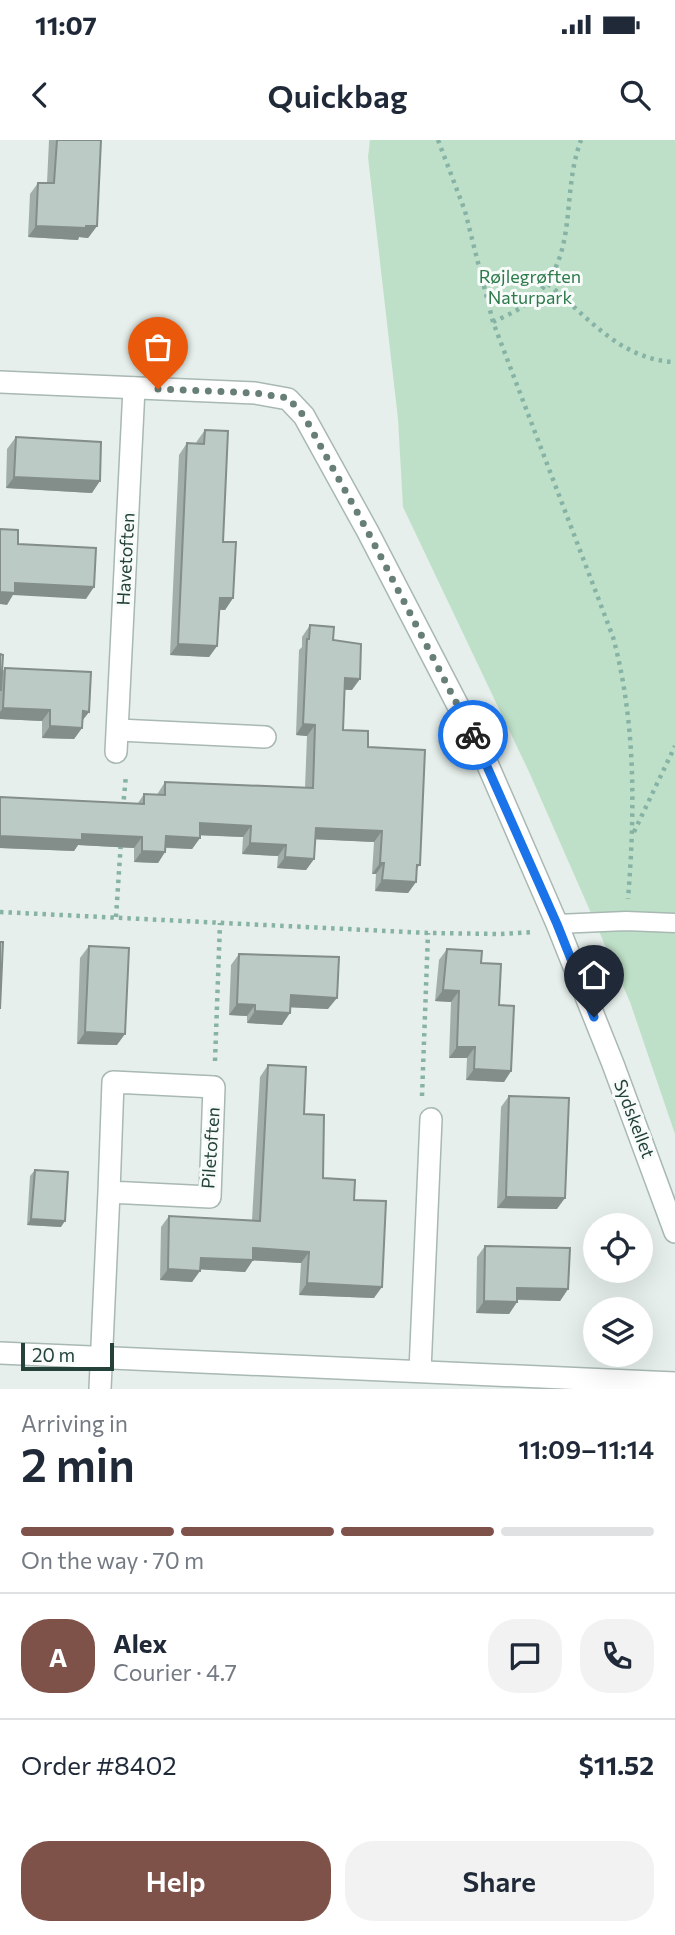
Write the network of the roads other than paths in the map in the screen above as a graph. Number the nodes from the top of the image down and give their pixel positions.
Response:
1 (0, 382) edge
2 (134, 388) junction
3 (118, 730) junction
4 (265, 737) dead end
5 (116, 752) road end
6 (675, 923) edge
7 (557, 924) junction
8 (431, 1119) road end
9 (109, 1192) junction
10 (675, 1232) edge
11 (0, 1353) edge
12 (102, 1358) junction
13 (420, 1371) junction
14 (572, 1383) edge
15 (675, 1383) edge
16 (100, 1389) edge

1 - 2 street
2 - 3 street, Havetoften
2 - 7 street, Sydskellet
3 - 4 street
3 - 5 street, Havetoften
6 - 7 lane
7 - 10 street, Sydskellet
8 - 13 street
9 - 9 street, Piletoften
9 - 12 street, Piletoften
11 - 12 street
12 - 13 street
12 - 16 street, Piletoften
13 - 14 street
14 - 15 street

